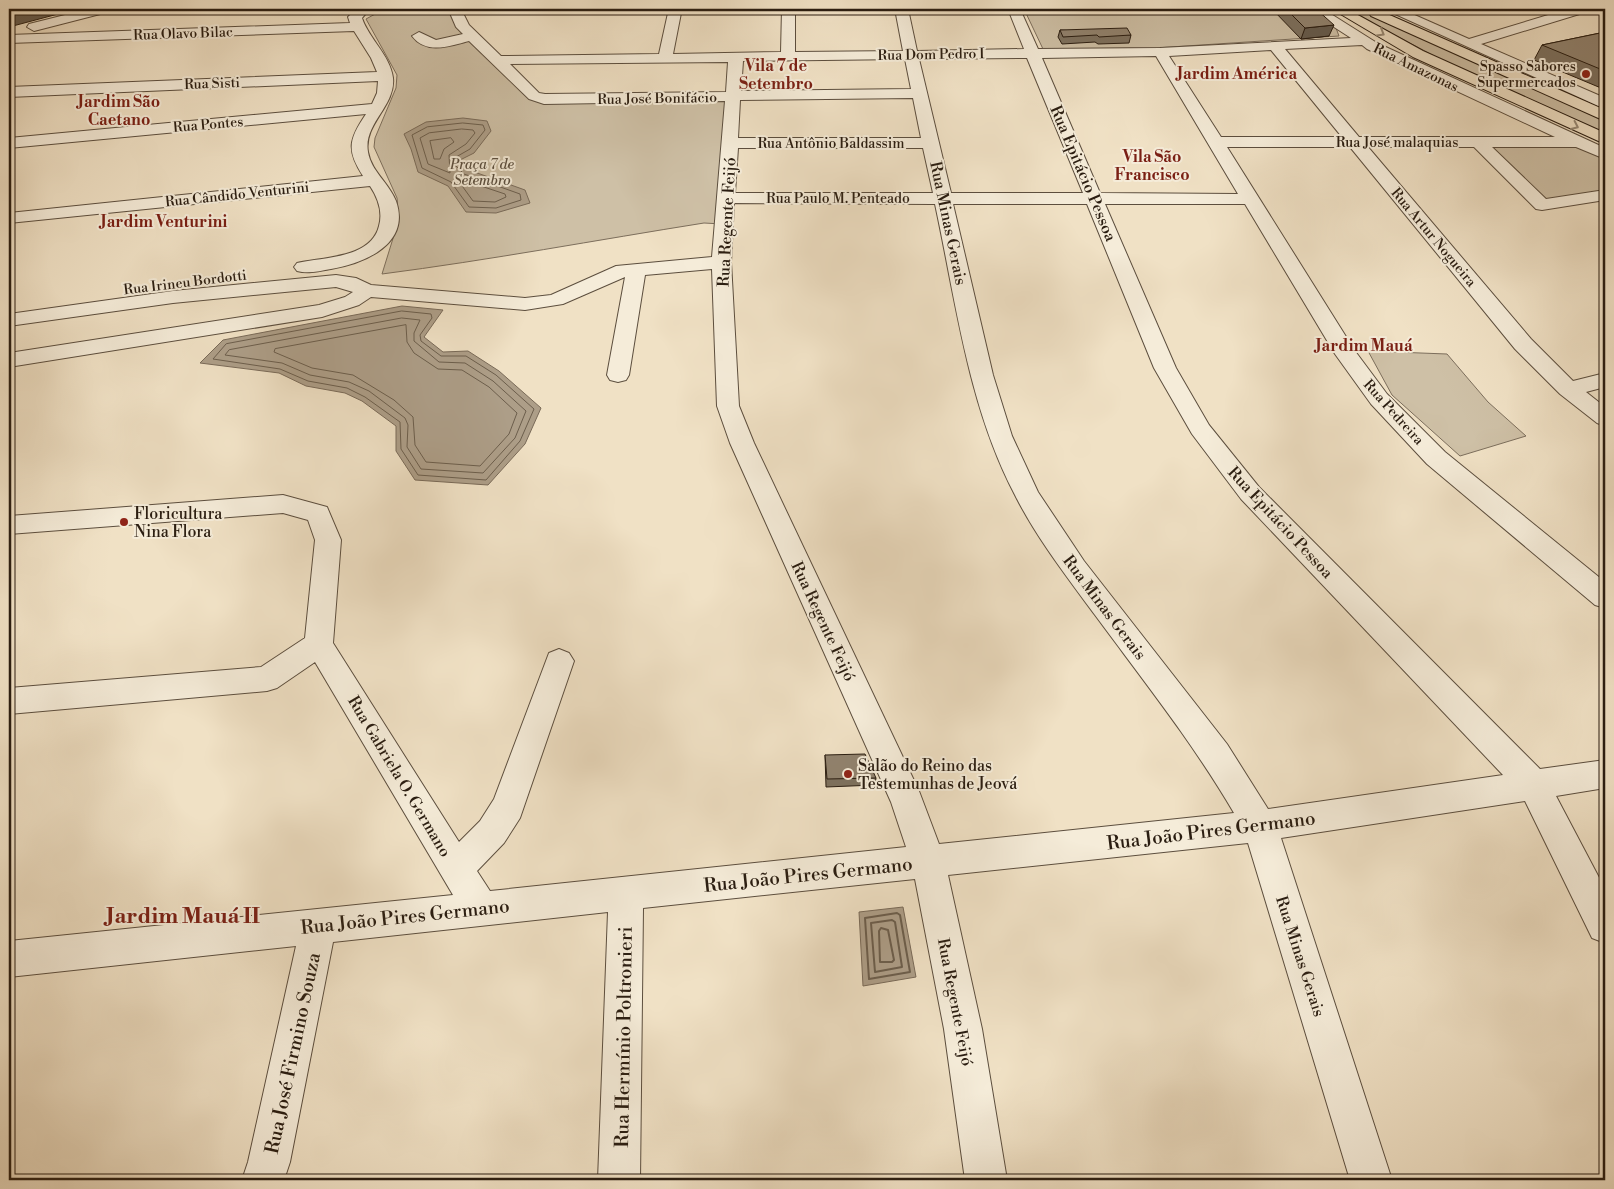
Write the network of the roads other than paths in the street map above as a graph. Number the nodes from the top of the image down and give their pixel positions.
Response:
1 (104, 9) edge
2 (363, 9) edge
3 (374, 9) edge
4 (561, 9) edge
5 (675, 9) edge
6 (682, 9) edge
7 (788, 9) edge
8 (901, 9) edge
9 (1014, 9) edge
10 (1313, 9) edge
11 (1338, 9) edge
12 (1366, 9) edge
13 (1391, 9) edge
14 (1581, 9) edge
15 (453, 10) edge
16 (1534, 12) dead end
17 (1549, 18) junction
18 (357, 27) junction
19 (9, 34) edge
20 (419, 36) dead end
21 (9, 39) edge
22 (476, 39) junction
23 (1364, 41) junction
24 (1469, 43) junction
25 (1275, 46) junction
26 (1160, 52) junction
27 (1033, 53) junction
28 (912, 54) junction
29 (736, 56) junction
30 (788, 56) junction
31 (433, 57) dead end
32 (665, 57) junction
33 (497, 60) junction
34 (1493, 64) junction
35 (1517, 64) junction
36 (1445, 66) junction
37 (1415, 67) junction
38 (385, 76) junction
39 (9, 92) edge
40 (920, 93) junction
41 (734, 97) junction
42 (1600, 107) edge
43 (377, 108) junction
44 (1545, 112) junction
45 (1516, 114) junction
46 (1605, 116) edge
47 (1605, 139) edge
48 (1215, 142) junction
49 (1355, 142) junction
50 (1478, 142) junction
51 (1578, 142) junction
52 (9, 143) edge
53 (730, 143) junction
54 (931, 143) junction
55 (1605, 154) edge
56 (375, 180) junction
57 (1605, 195) edge
58 (726, 198) junction
59 (943, 198) junction
60 (1094, 199) junction
61 (1250, 199) junction
62 (9, 218) edge
63 (722, 262) junction
64 (636, 269) junction
65 (367, 292) junction
66 (9, 304) edge
67 (9, 320) edge
68 (9, 360) edge
69 (618, 375) dead end
70 (1605, 380) edge
71 (1568, 389) junction
72 (1605, 418) edge
73 (9, 525) edge
74 (1605, 597) edge
75 (319, 644) junction
76 (560, 661) dead end
77 (9, 701) edge
78 (1605, 774) edge
79 (1534, 785) junction
80 (1260, 826) junction
81 (928, 862) junction
82 (456, 869) junction
83 (626, 893) junction
84 (481, 908) junction
85 (1605, 925) edge
86 (318, 926) junction
87 (9, 959) edge
88 (263, 1180) edge
89 (620, 1180) edge
90 (986, 1180) edge
91 (1371, 1180) edge

1 - 19 street
2 - 18 street
3 - 15 street
4 - 5 street
4 - 15 street
5 - 6 street
5 - 32 street
7 - 30 street
8 - 28 street, Rua Minas Gerais
9 - 27 street, Rua Epitácio Pessoa
10 - 23 street, Rua Amazonas
11 -> 36 main road
12 - 34 main road
13 - 24 street
14 - 17 street
15 - 22 street
16 - 17 street
17 - 24 street
18 - 21 street, Rua Olavo Bilac
18 - 38 street
20 - 22 street
22 - 31 street
22 - 33 street
23 - 25 street, Rua Dom Pedro I
23 - 37 street, Rua Amazonas
24 - 35 street
25 - 26 street, Rua Dom Pedro I
25 - 49 street, Rua Artur Nogueira
26 - 27 street, Rua Dom Pedro I
26 - 48 street, Rua Pedreira
27 - 28 street, Rua Dom Pedro I
27 - 60 street, Rua Epitácio Pessoa
28 - 30 street, Rua Dom Pedro I
28 - 40 street, Rua Minas Gerais
29 - 30 street, Rua Dom Pedro I
29 - 32 street, Rua Dom Pedro I
29 - 41 street, Rua Regente Feijó
32 - 33 street, Rua Dom Pedro I
33 - 41 street, Rua José Bonifácio
34 - 35 main road
34 - 36 main road
34 - 42 main road
35 - 42 street
36 - 37 main road
36 - 44 main road
37 - 45 street, Rua Amazonas
38 - 39 street, Rua Sisti
38 - 43 street
40 - 41 street, Rua José Bonifácio
40 - 54 street, Rua Minas Gerais
41 - 53 street, Rua Regente Feijó
42 - 44 main road
42 - 46 main road
43 - 52 street, Rua Pontes
43 - 56 street
44 - 45 main road
44 -> 47 main road
45 - 51 street, Rua Amazonas
48 - 49 street, Rua José malaquias
48 - 61 street, Rua Pedreira
49 - 50 street, Rua José malaquias
49 - 71 street, Rua Artur Nogueira
50 - 51 street, Rua José malaquias
50 - 57 street
51 - 55 street, Rua Amazonas
53 - 54 street, Rua Antônio Baldassim
53 - 58 street, Rua Regente Feijó
54 - 59 street, Rua Minas Gerais
56 - 62 street, Rua Cândido Venturini
56 - 66 street, Rua Irineu Bordotti
58 - 59 street, Rua Paulo M. Penteado
58 - 63 street, Rua Regente Feijó
59 - 60 street, Rua Paulo M. Penteado
59 - 80 street, Rua Minas Gerais
60 - 61 street, Rua Paulo M. Penteado
60 - 79 street, Rua Epitácio Pessoa
61 - 74 street, Rua Pedreira
63 - 64 street
63 - 81 street, Rua Regente Feijó
64 - 65 street
64 - 69 street
65 - 67 street
65 - 68 street
70 - 71 street
71 - 72 street, Rua Artur Nogueira
73 - 75 street
75 - 77 street
75 - 82 street, Rua Gabriela O. Germano
76 - 82 street
78 - 79 street, Rua João Pires Germano
79 - 80 street, Rua João Pires Germano
79 - 85 street, Rua Epitácio Pessoa
80 - 81 street, Rua João Pires Germano
80 - 91 street, Rua Minas Gerais
81 - 83 street, Rua João Pires Germano
81 - 90 street, Rua Regente Feijó
82 - 84 street, Rua Gabriela O. Germano
83 - 84 street, Rua João Pires Germano
83 - 89 street, Rua Hermínio Poltronieri
84 - 86 street, Rua João Pires Germano
86 - 87 street, Rua João Pires Germano
86 - 88 street, Rua José Firmino Souza

